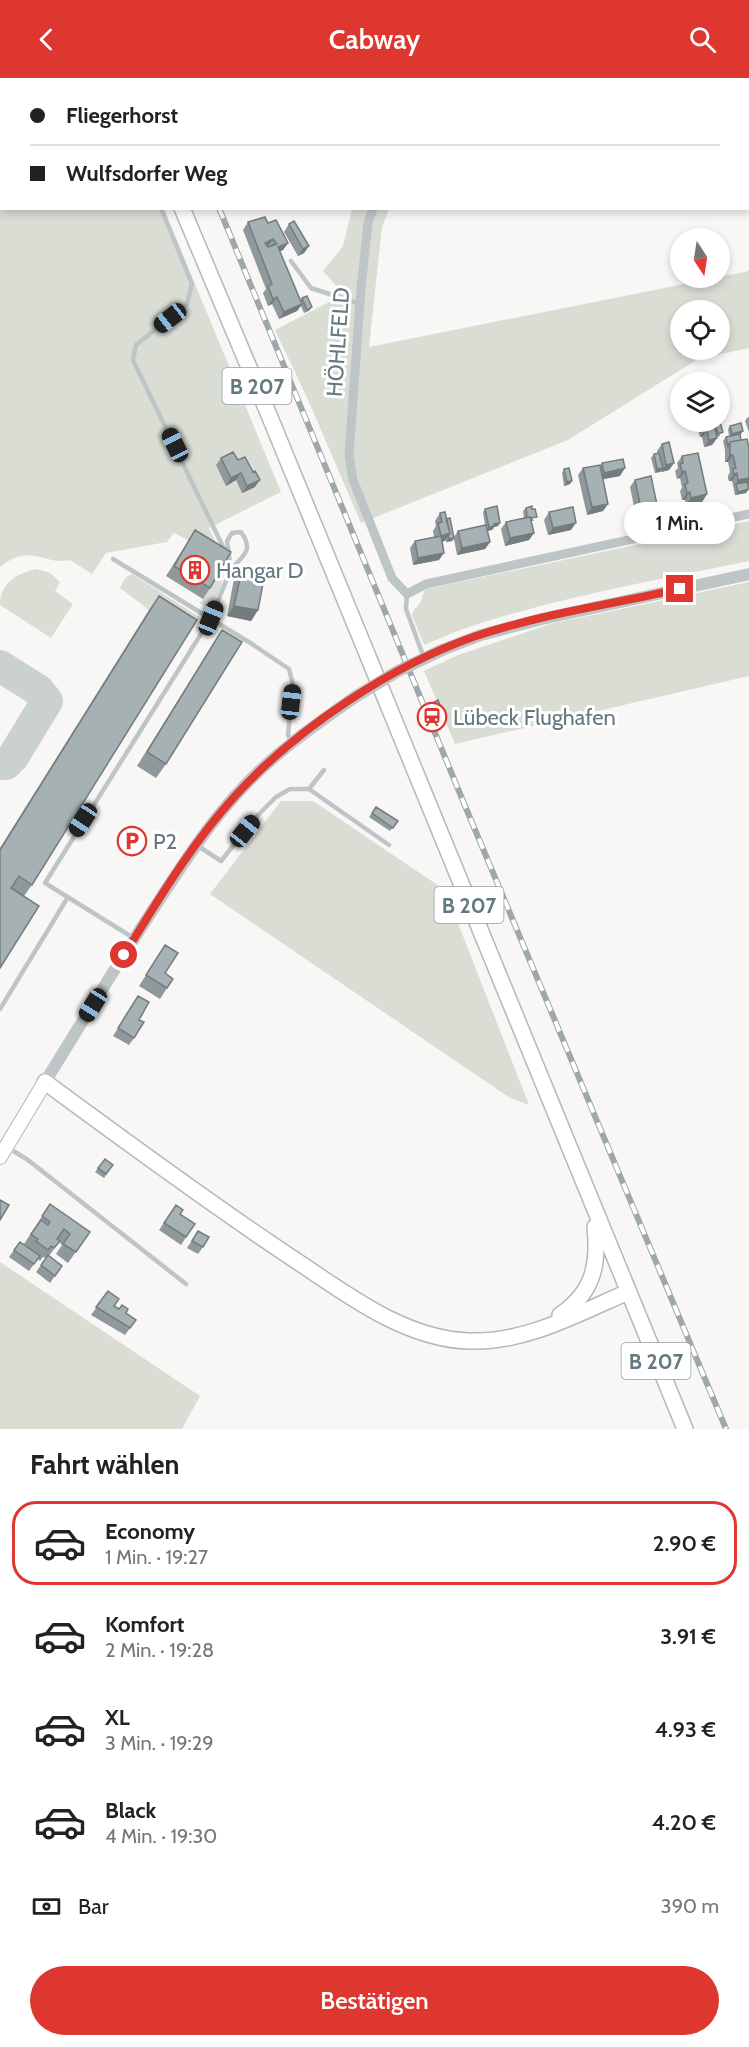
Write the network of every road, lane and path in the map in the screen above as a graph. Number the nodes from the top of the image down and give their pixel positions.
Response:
1 (162, 210) edge
2 (183, 210) edge
3 (372, 210) edge
4 (291, 261) dead end
5 (360, 304) junction
6 (749, 514) edge
7 (113, 559) dead end
8 (229, 559) junction
9 (231, 569) junction
10 (749, 574) edge
11 (407, 594) junction
12 (211, 618) junction
13 (426, 663) dead end
14 (292, 742) junction
15 (324, 770) dead end
16 (309, 789) junction
17 (196, 844) junction
18 (388, 845) dead end
19 (68, 897) junction
20 (134, 938) junction
21 (0, 1009) edge
22 (45, 1082) junction
23 (2, 1153) edge
24 (593, 1209) junction
25 (186, 1284) dead end
26 (628, 1292) junction
27 (536, 1331) junction
28 (685, 1429) edge

1 - 8 lane
2 - 24 main road, B 207
3 - 5 street, HÖHLFELD
4 - 5 lane
5 - 11 street, HÖHLFELD
6 - 11 street
7 - 12 lane
8 - 9 lane
8 - 9 lane
9 - 12 lane
10 - 14 street, bridge
11 - 13 lane
12 - 14 lane
12 - 19 lane
14 - 17 street
15 - 16 lane
16 - 17 lane
16 - 18 lane
17 - 20 street
19 - 20 lane
19 - 21 lane
20 - 22 street
22 - 23 main road
22 - 27 main road
23 - 25 lane
24 - 26 main road, B 207
24 - 27 main road
26 - 27 main road
26 - 28 main road, B 207

